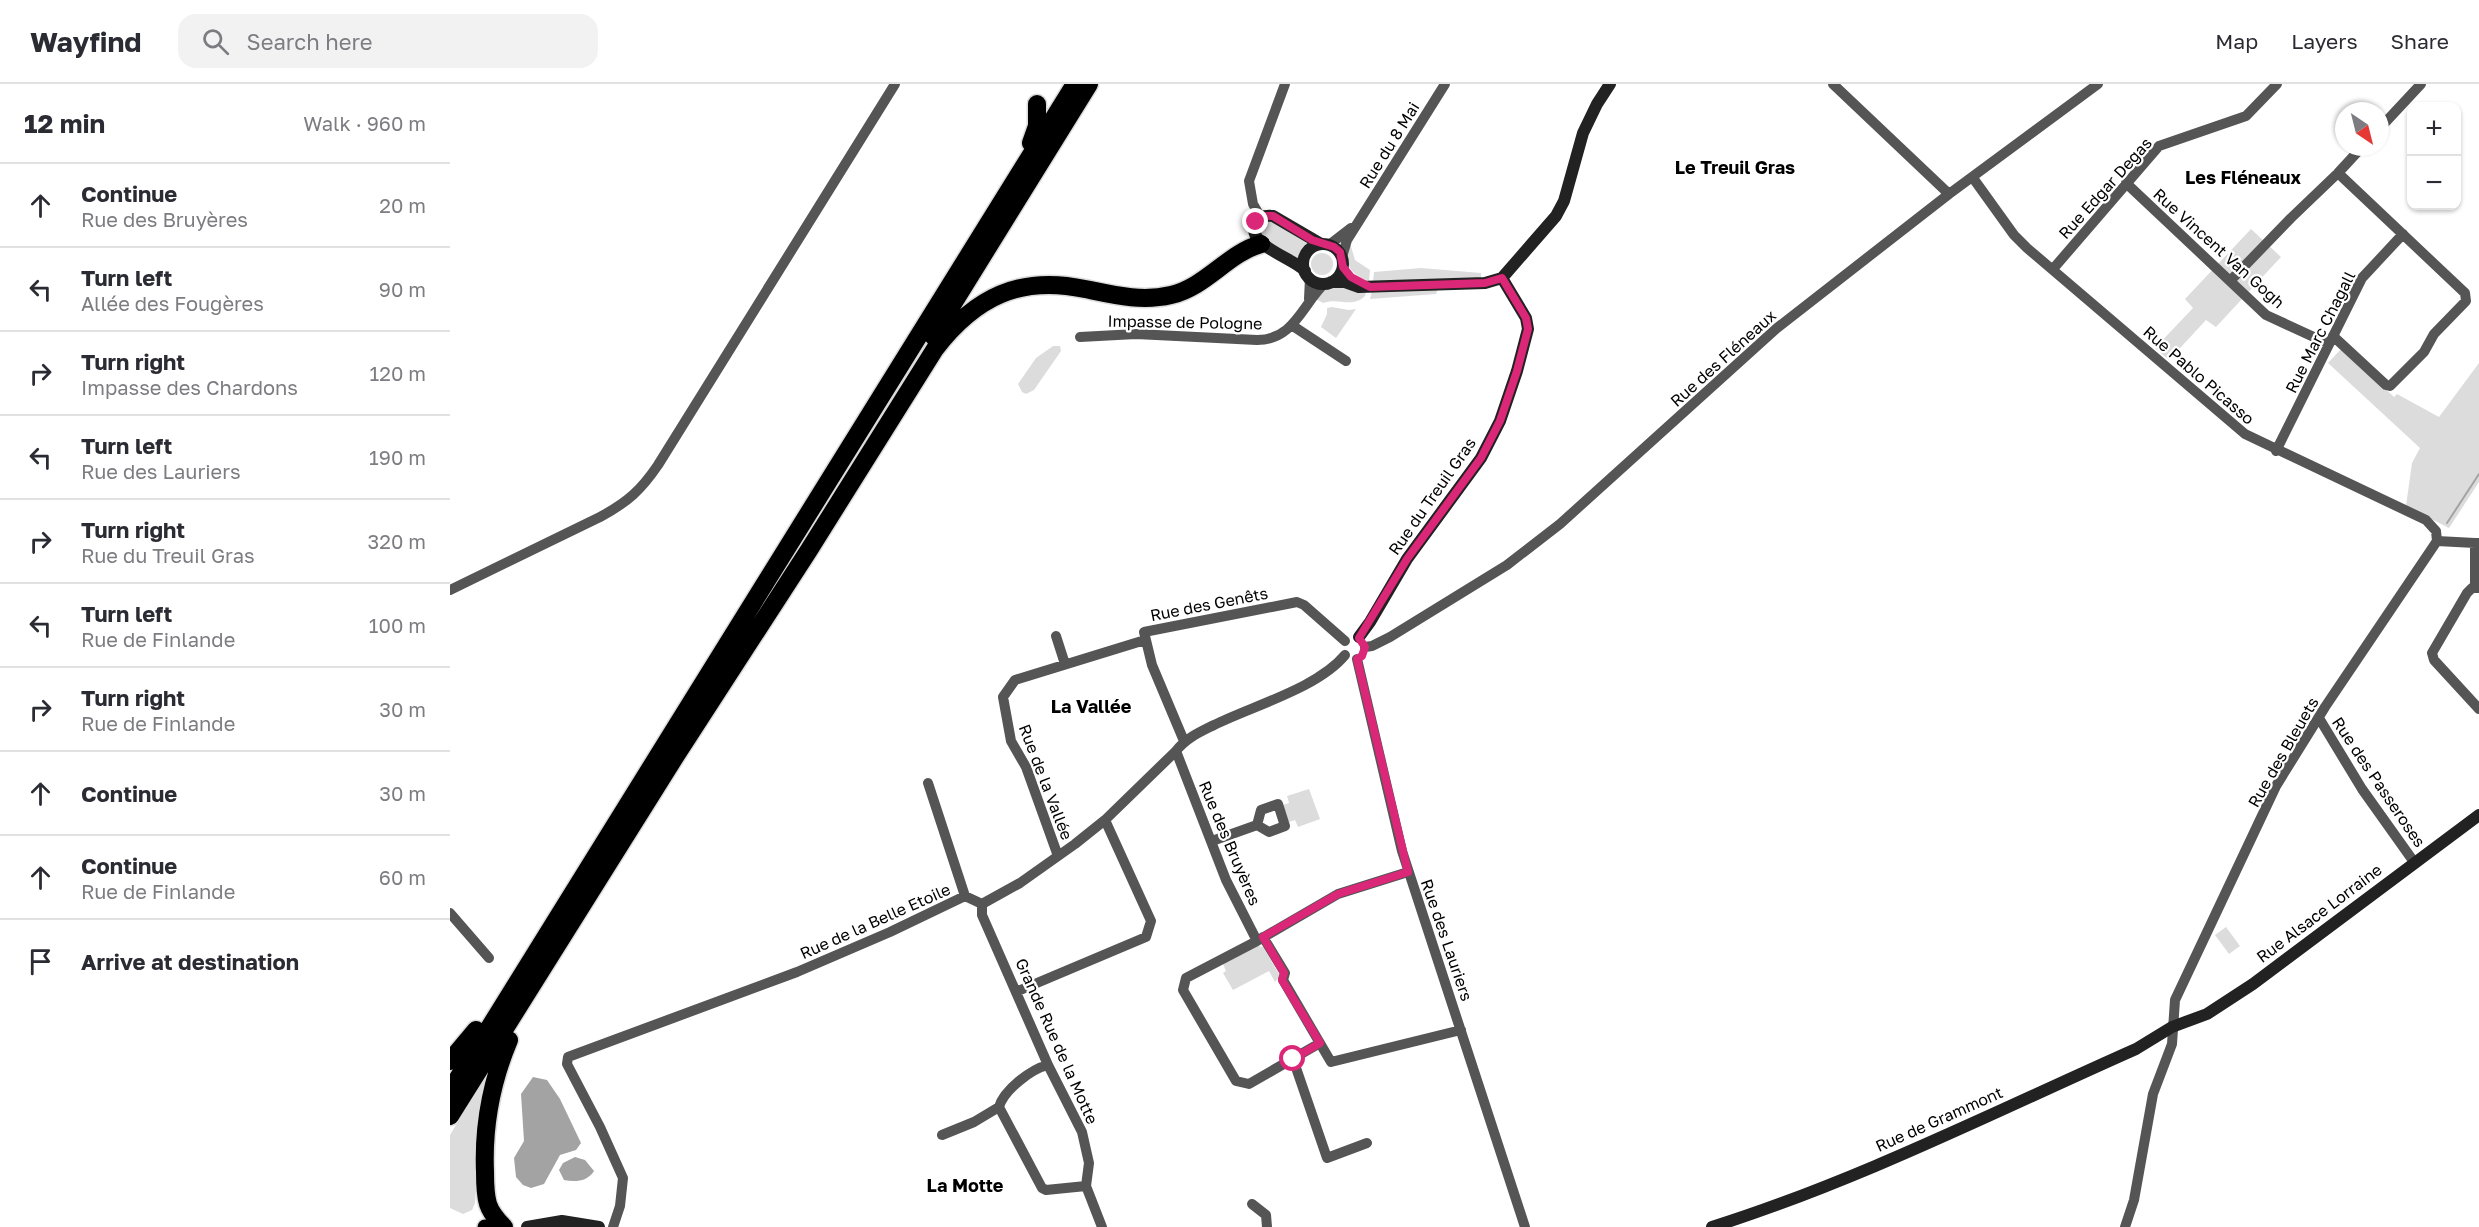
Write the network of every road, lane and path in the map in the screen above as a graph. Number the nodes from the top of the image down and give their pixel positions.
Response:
1 (895, 84) edge
2 (1075, 84) edge
3 (1089, 84) edge
4 (1285, 84) edge
5 (1445, 84) edge
6 (1610, 84) edge
7 (1833, 84) edge
8 (2098, 84) edge
9 (2277, 84) edge
10 (2421, 84) edge
11 (1038, 104) dead end
12 (2389, 118) edge
13 (2354, 156) edge
14 (1020, 171) junction
15 (2338, 173) junction
16 (1973, 178) junction
17 (2126, 183) junction
18 (1949, 194) junction
19 (1261, 218) junction
20 (1358, 223) junction
21 (2403, 234) junction
22 (1261, 244) junction
23 (1325, 244) junction
24 (1343, 262) junction
25 (2053, 269) junction
26 (1307, 275) junction
27 (1502, 278) junction
28 (2230, 281) junction
29 (1328, 283) junction
30 (1370, 287) junction
31 (1309, 301) junction
32 (1293, 326) junction
33 (1080, 337) dead end
34 (2331, 340) junction
35 (1346, 361) dead end
36 (2276, 451) junction
37 (2437, 541) junction
38 (2477, 543) edge
39 (2477, 588) edge
40 (450, 590) edge
41 (1056, 636) dead end
42 (1145, 640) junction
43 (1345, 641) junction
44 (1362, 642) junction
45 (1345, 655) junction
46 (1357, 659) junction
47 (1065, 664) junction
48 (717, 691) junction
49 (2479, 709) edge
50 (2319, 718) junction
51 (1184, 741) junction
52 (1176, 751) junction
53 (928, 783) dead end
54 (2479, 815) edge
55 (1105, 820) junction
56 (1257, 825) dead end
57 (1212, 841) junction
58 (1058, 856) junction
59 (2414, 862) junction
60 (1408, 872) junction
61 (965, 896) junction
62 (982, 904) junction
63 (450, 913) edge
64 (1260, 939) junction
65 (489, 958) dead end
66 (541, 958) junction
67 (1018, 992) junction
68 (2172, 1027) junction
69 (1461, 1030) junction
70 (1320, 1043) junction
71 (1293, 1059) junction
72 (450, 1061) edge
73 (1048, 1065) junction
74 (450, 1091) edge
75 (999, 1107) junction
76 (450, 1116) edge
77 (942, 1135) dead end
78 (1367, 1143) dead end
79 (1086, 1186) junction
80 (1252, 1204) dead end
81 (578, 1223) junction
82 (485, 1227) edge
83 (503, 1227) edge
84 (527, 1227) edge
85 (559, 1227) edge
86 (599, 1227) edge
87 (613, 1227) edge
88 (1102, 1227) edge
89 (1268, 1227) edge
90 (1525, 1227) edge
91 (1712, 1227) edge
92 (2125, 1227) edge

1 - 40 street
2 - 14 highway
3 - 48 highway
4 - 19 street
5 - 20 street, Rue du 8 Mai
6 - 27 street
7 - 18 street
8 - 16 street, Rue des Fléneaux
9 - 17 street, Rue Edgar Degas
10 - 12 street
11 - 14 highway
13 - 15 street
14 - 66 highway
15 - 21 street
15 - 28 street
16 - 18 street, Rue des Fléneaux
16 - 25 street, Rue Pablo Picasso
17 - 25 street, Rue Edgar Degas
17 - 28 street, Rue Vincent Van Gogh
18 - 44 street, Rue des Fléneaux
19 - 22 street
19 - 23 street
20 - 23 street
20 - 24 street, Rue du 8 Mai
21 - 34 street, Rue Marc Chagall
21 - 34 street, Rue Vincent Van Gogh
22 - 26 street
22 - 48 highway
23 - 24 street
23 - 26 street
24 - 29 street
24 - 30 street
25 - 36 street, Rue Pablo Picasso
26 - 29 street
26 - 31 street
27 - 30 street
27 - 44 street, Rue du Treuil Gras
28 - 34 street, Rue Vincent Van Gogh
29 - 30 street
29 - 31 street
31 - 32 street
32 - 33 street, Impasse de Pologne
32 - 35 street
34 - 36 street, Rue Marc Chagall
36 - 37 street, Rue Pablo Picasso
37 - 38 street
37 - 50 street, Rue des Bleuets
38 - 39 street
39 - 49 street
41 - 47 street
42 - 43 street, Rue des Genêts
42 - 47 street, Rue de la Vallée
42 - 51 street, Rue des Genêts
43 - 44 street
43 - 45 street
44 - 46 street, Rue du Treuil Gras
45 - 46 street
45 - 51 street
46 - 60 street, Rue des Lauriers
47 - 58 street, Rue de la Vallée
48 - 66 highway
50 - 59 street, Rue des Passeroses
50 - 68 street, Rue des Bleuets
51 - 52 street
52 - 55 street
52 - 57 street, Rue des Bruyères
53 - 61 street
54 - 59 street, Rue Alsace Lorraine
55 - 58 street
55 - 67 street
56 - 57 street
57 - 64 street, Rue des Bruyères
58 - 62 street
59 - 68 street, Rue Alsace Lorraine
60 - 64 street
60 - 69 street, Rue des Lauriers
61 - 62 street, Rue de la Belle Etoile
61 - 87 street, Rue de la Belle Etoile
62 - 67 street, Grande Rue de la Motte
63 - 65 street
64 - 70 street, Rue des Bruyères
64 - 71 street
66 - 72 highway
66 - 74 highway
66 - 76 highway
66 - 83 highway
67 - 73 street, Grande Rue de la Motte
68 - 91 street, Rue de Grammont
68 - 92 street, Rue des Bleuets
69 - 70 street, Rue des Bruyères
69 - 90 street, Rue des Lauriers
70 - 71 street
71 - 78 street
73 - 75 street
73 - 79 street, Grande Rue de la Motte
75 - 77 street
75 - 79 street
79 - 88 street, Grande Rue de la Motte
80 - 89 street
81 - 84 street
81 - 85 street
81 - 86 street
82 - 83 main road

